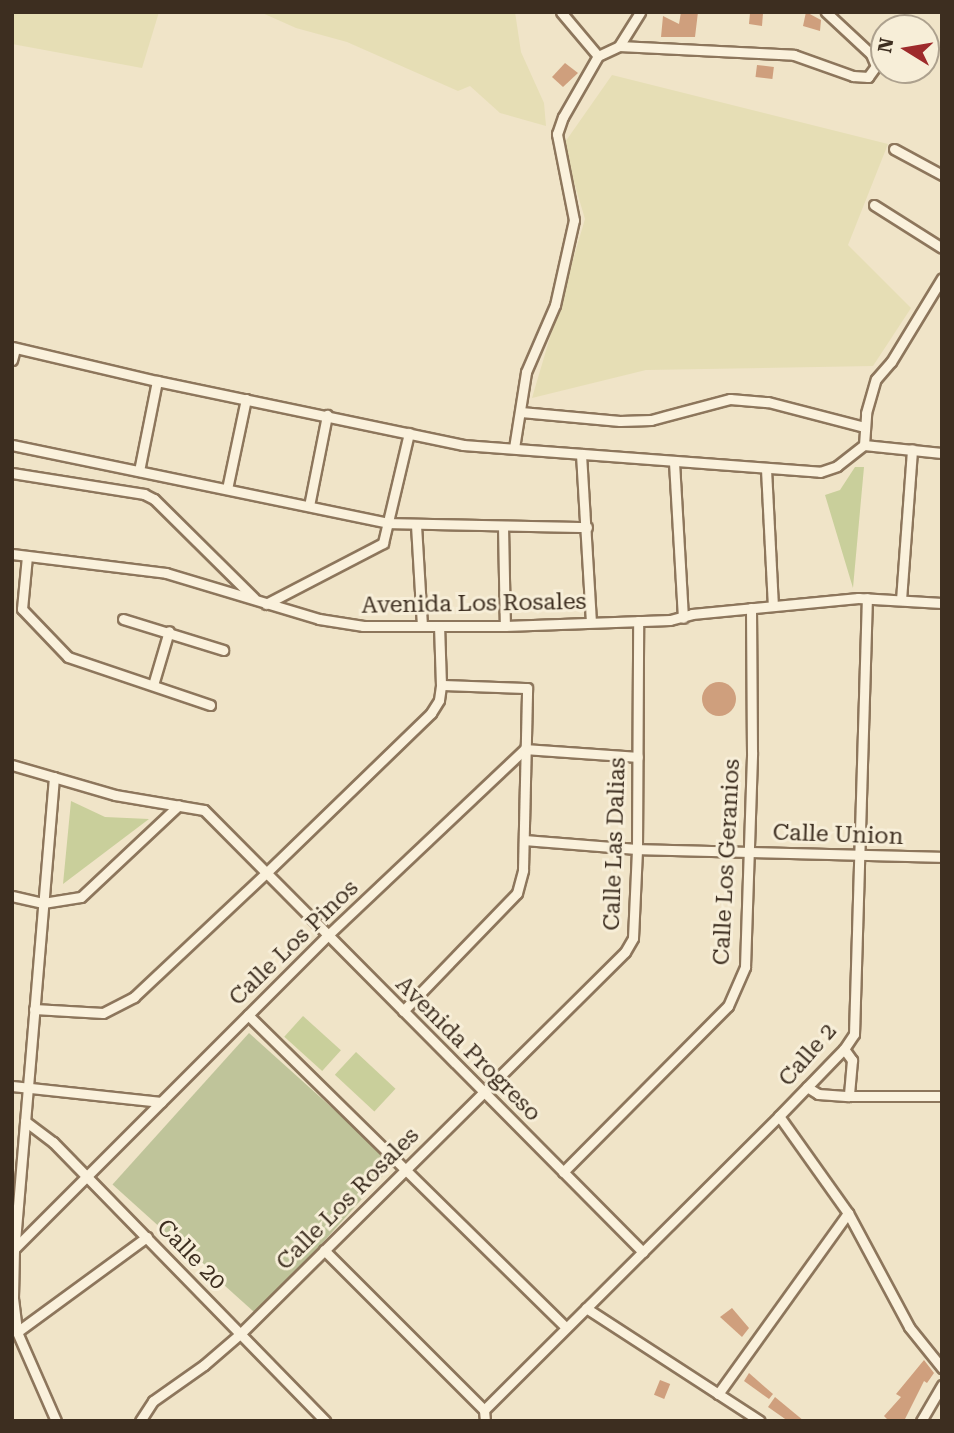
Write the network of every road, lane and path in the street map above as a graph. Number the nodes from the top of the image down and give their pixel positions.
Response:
1 (561, 12) edge
2 (640, 12) edge
3 (826, 12) edge
4 (619, 46) junction
5 (598, 56) junction
6 (894, 149) dead end
7 (942, 176) edge
8 (874, 205) dead end
9 (942, 247) edge
10 (942, 278) edge
11 (14, 348) edge
12 (12, 360) edge
13 (157, 381) junction
14 (246, 399) junction
15 (521, 412) junction
16 (327, 415) junction
17 (865, 427) junction
18 (409, 433) junction
19 (12, 445) edge
20 (864, 445) junction
21 (514, 448) junction
22 (912, 449) junction
23 (942, 453) edge
24 (581, 454) junction
25 (674, 462) junction
26 (766, 469) junction
27 (139, 471) junction
28 (12, 473) edge
29 (227, 489) junction
30 (309, 506) junction
31 (388, 523) junction
32 (416, 525) junction
33 (503, 526) junction
34 (587, 527) junction
35 (12, 554) edge
36 (27, 556) junction
37 (867, 598) junction
38 (901, 600) junction
39 (256, 601) junction
40 (942, 603) edge
41 (267, 604) junction
42 (773, 606) junction
43 (751, 608) junction
44 (683, 618) junction
45 (123, 620) dead end
46 (638, 621) junction
47 (591, 622) junction
48 (422, 626) junction
49 (439, 626) junction
50 (505, 626) junction
51 (169, 631) junction
52 (223, 650) dead end
53 (153, 685) junction
54 (441, 685) junction
55 (210, 705) dead end
56 (525, 749) junction
57 (638, 757) junction
58 (12, 765) edge
59 (54, 777) junction
60 (179, 805) junction
61 (524, 840) junction
62 (637, 849) junction
63 (747, 852) junction
64 (862, 855) junction
65 (942, 857) edge
66 (266, 873) junction
67 (12, 896) edge
68 (43, 903) junction
69 (327, 936) junction
70 (34, 1009) junction
71 (403, 1011) junction
72 (248, 1016) junction
73 (844, 1049) junction
74 (12, 1086) edge
75 (807, 1087) junction
76 (27, 1088) junction
77 (483, 1092) junction
78 (849, 1096) junction
79 (942, 1096) edge
80 (161, 1102) junction
81 (779, 1116) junction
82 (24, 1121) junction
83 (405, 1170) junction
84 (563, 1172) junction
85 (87, 1176) junction
86 (848, 1213) junction
87 (146, 1237) junction
88 (14, 1249) edge
89 (324, 1250) junction
90 (643, 1252) junction
91 (586, 1308) junction
92 (13, 1314) edge
93 (566, 1328) junction
94 (17, 1332) junction
95 (240, 1334) junction
96 (942, 1368) edge
97 (942, 1385) edge
98 (718, 1394) junction
99 (484, 1410) junction
100 (56, 1421) edge
101 (140, 1421) edge
102 (325, 1421) edge
103 (485, 1421) edge
104 (760, 1421) edge
105 (921, 1421) edge

1 - 5 street
2 - 4 street
3 - 4 street
4 - 5 street
5 - 15 street
6 - 7 street
8 - 9 street
10 - 17 street
11 - 12 street
11 - 13 street
13 - 14 street
13 - 27 street
14 - 16 street
14 - 29 street
15 - 17 street
15 - 21 street
16 - 18 street
16 - 30 street
17 - 20 street
18 - 21 street
18 - 31 street
19 - 27 street
20 - 22 street
20 - 26 street
21 - 24 street
22 - 23 street
22 - 38 street
24 - 25 street
24 - 34 street
25 - 26 street
25 - 44 street
26 - 42 street
27 - 29 street
28 - 39 street
29 - 30 street
30 - 31 street
31 - 32 street
31 - 41 street
32 - 33 street
32 - 48 street
33 - 34 street
33 - 50 street
34 - 47 street
35 - 36 street, Avenida Los Rosales
36 - 39 street, Avenida Los Rosales
36 - 53 street
37 - 38 street, Avenida Los Rosales
37 - 42 street, Avenida Los Rosales
37 - 64 street, Calle 2
38 - 40 street, Avenida Los Rosales
39 - 41 street, Avenida Los Rosales
41 - 48 street, Avenida Los Rosales
42 - 43 street, Avenida Los Rosales
43 - 44 street, Avenida Los Rosales
43 - 63 street, Calle Los Geranios
44 - 46 street, Avenida Los Rosales
45 - 51 street
46 - 47 street, Avenida Los Rosales
46 - 57 street, Calle Las Dalias
47 - 50 street, Avenida Los Rosales
48 - 49 street, Avenida Los Rosales
49 - 50 street, Avenida Los Rosales
49 - 54 street
51 - 52 street
51 - 53 street
53 - 55 street
54 - 56 street
54 - 66 street
56 - 57 street
56 - 61 street
56 - 69 street, Calle Los Pinos
57 - 62 street, Calle Las Dalias
58 - 59 street, Avenida Progreso
59 - 60 street, Avenida Progreso
59 - 68 street
60 - 66 street, Avenida Progreso
60 - 68 street
61 - 62 street, Calle Union
61 - 71 street
62 - 63 street, Calle Union
62 - 77 street, Calle Las Dalias
63 - 64 street, Calle Union
63 - 84 street, Calle Los Geranios
64 - 65 street, Calle Union
64 - 73 street, Calle 2
66 - 69 street, Avenida Progreso
66 - 70 street
67 - 68 street
68 - 70 street
69 - 71 street, Avenida Progreso
69 - 72 street, Calle Los Pinos
70 - 76 street
71 - 77 street, Avenida Progreso
72 - 80 street, Calle Los Pinos
72 - 83 street
73 - 75 street, Calle 2
73 - 78 street
74 - 76 street
75 - 78 street
75 - 81 street, Calle 2
76 - 80 street
76 - 82 street
77 - 83 street, Calle Los Rosales
77 - 84 street, Avenida Progreso
78 - 79 street
80 - 85 street, Calle Los Pinos
81 - 86 street
81 - 90 street, Calle 2
82 - 85 street, Calle 20
82 - 88 street
83 - 89 street, Calle Los Rosales
83 - 93 street
84 - 90 street, Avenida Progreso
85 - 87 street, Calle 20
85 - 88 street, Calle Los Pinos
86 - 96 street
86 - 98 street
87 - 94 street
87 - 95 street, Calle 20
88 - 92 street
89 - 95 street, Calle Los Rosales
89 - 99 street
90 - 91 street, Calle 2
91 - 93 street, Calle 2
91 - 98 street
92 - 94 street
93 - 99 street, Calle 2
94 - 100 street
95 - 101 street, Calle Los Rosales
95 - 102 street, Calle 20
97 - 105 street
98 - 104 street
99 - 103 street

